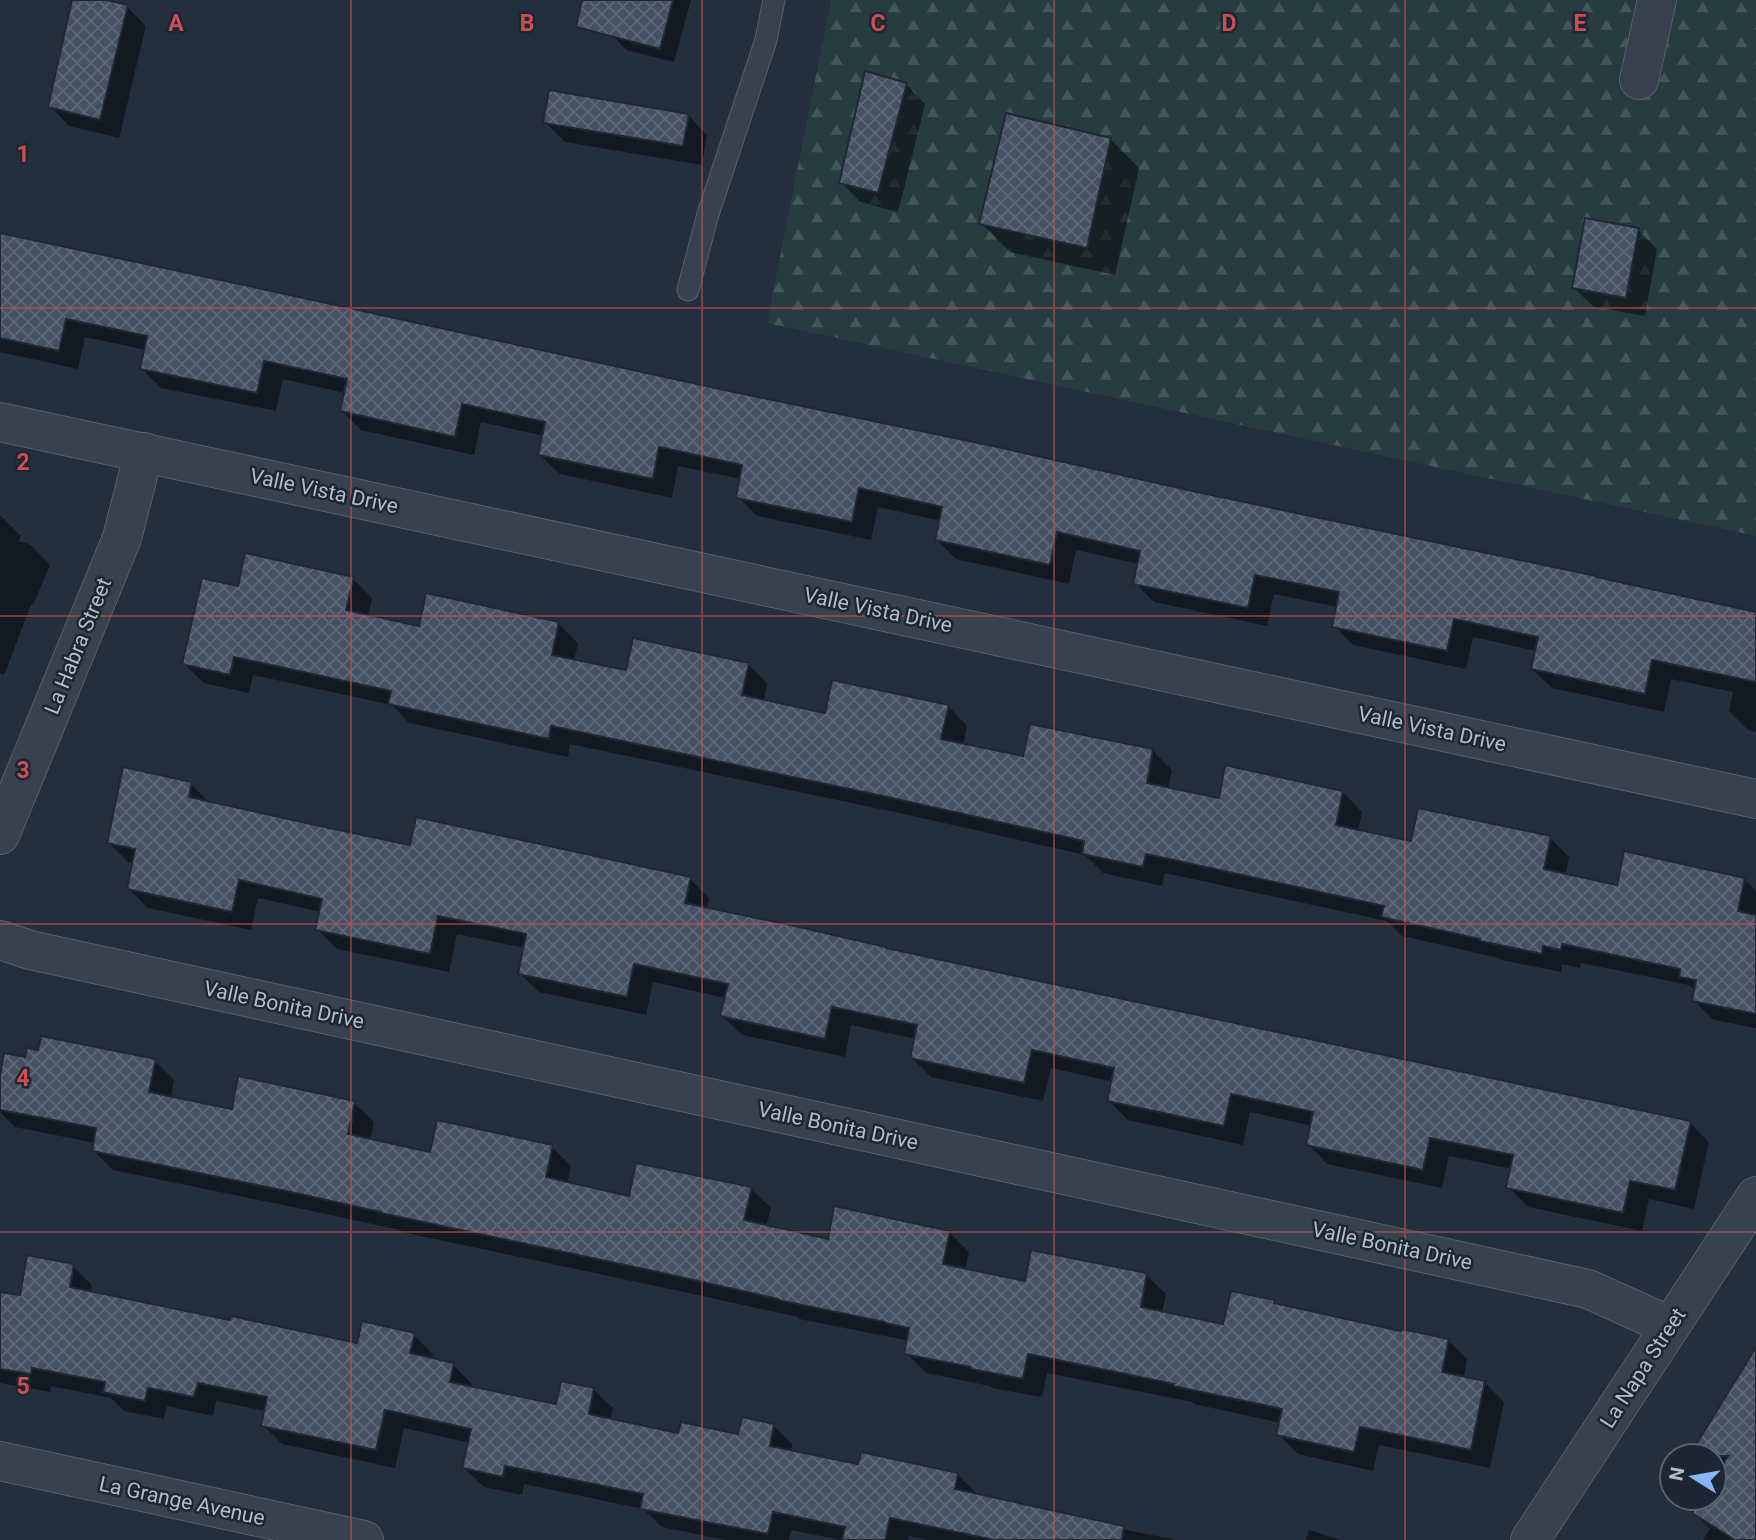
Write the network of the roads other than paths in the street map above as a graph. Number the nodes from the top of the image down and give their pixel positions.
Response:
1 (774, 0) edge
2 (1657, 0) edge
3 (1639, 80) dead end
4 (688, 290) dead end
5 (0, 422) edge
6 (144, 452) junction
7 (1756, 799) edge
8 (0, 835) edge
9 (0, 940) edge
10 (1756, 1196) edge
11 (1670, 1326) junction
12 (0, 1461) edge
13 (364, 1540) edge
14 (1530, 1540) edge

1 - 4 lane
2 - 3 street
5 - 6 street, Valle Vista Drive
6 - 7 street, Valle Vista Drive
6 - 8 street, La Habra Street
9 - 11 street, Valle Bonita Drive
10 - 11 street, La Napa Street
11 - 14 street, La Napa Street
12 - 13 street, La Grange Avenue

